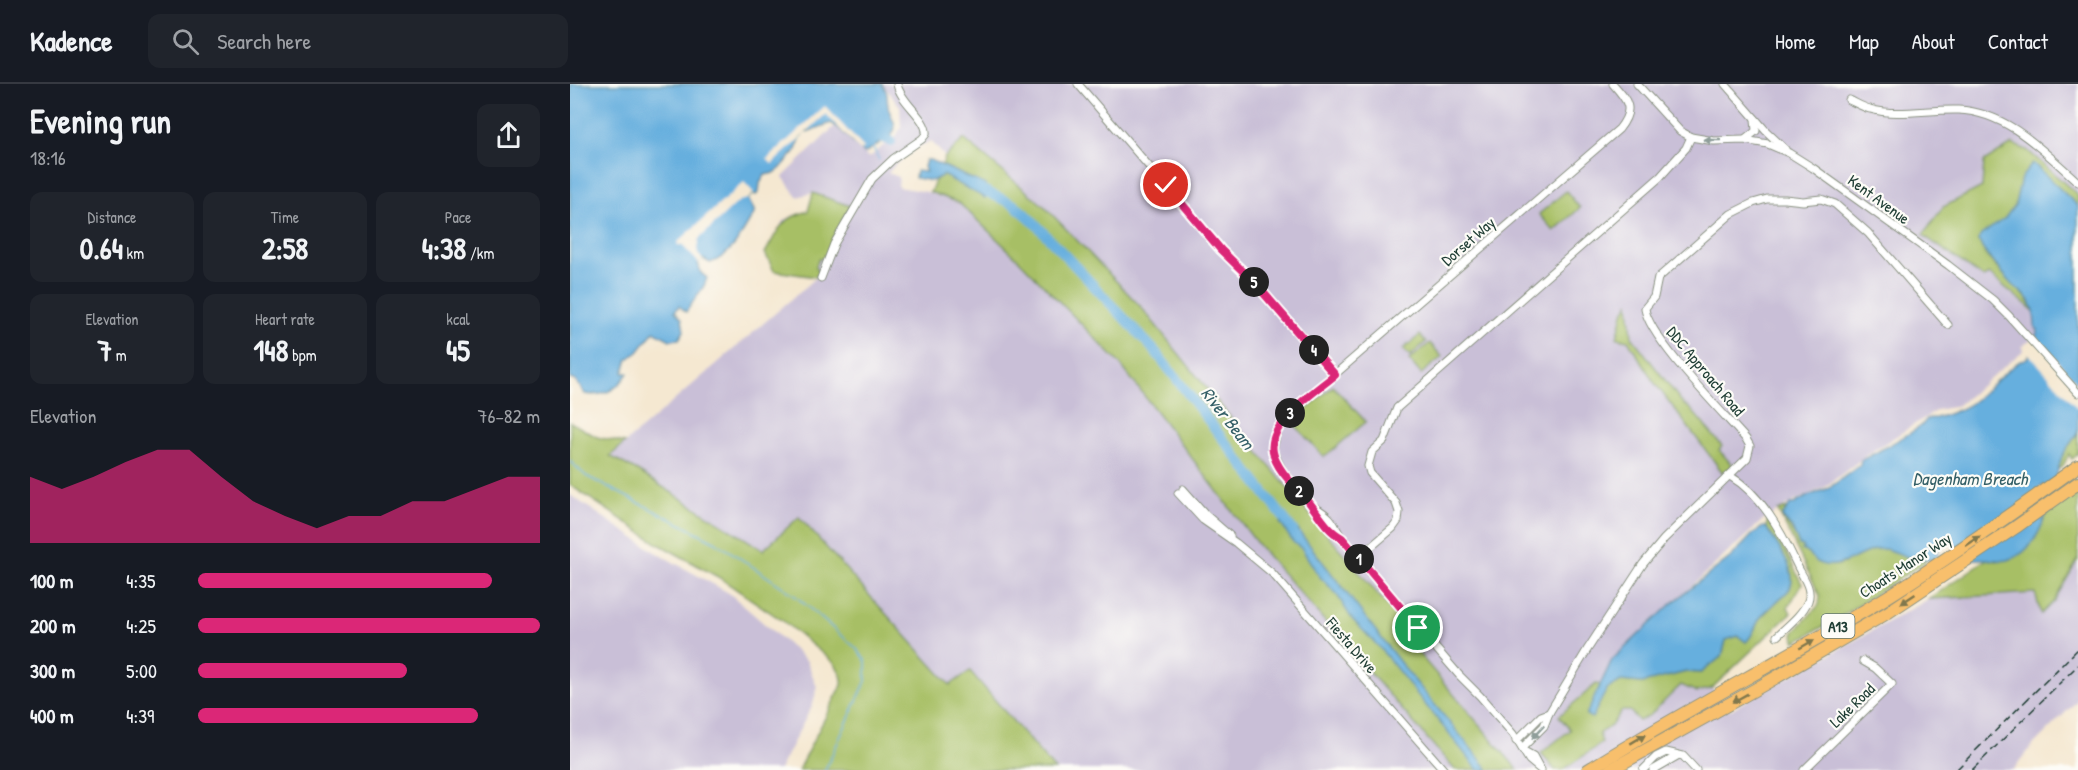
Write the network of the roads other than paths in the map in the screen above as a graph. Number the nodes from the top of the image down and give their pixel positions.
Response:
1 (897, 84) edge
2 (1078, 84) edge
3 (1613, 84) edge
4 (1637, 84) edge
5 (1725, 84) edge
6 (1849, 100) dead end
7 (1754, 117) junction
8 (1691, 137) junction
9 (1744, 140) junction
10 (1790, 153) junction
11 (2078, 182) edge
12 (821, 278) dead end
13 (1948, 325) dead end
14 (1335, 375) junction
15 (2078, 393) edge
16 (2078, 466) edge
17 (1730, 476) junction
18 (2078, 483) edge
19 (1181, 491) dead end
20 (1358, 558) junction
21 (1776, 636) dead end
22 (1863, 661) dead end
23 (1549, 713) junction
24 (1516, 740) junction
25 (1523, 749) junction
26 (1677, 756) junction
27 (1540, 769) edge
28 (1444, 770) edge
29 (1588, 770) edge
30 (1610, 770) edge
31 (1643, 770) edge
32 (1653, 770) edge
33 (1696, 770) edge
34 (1804, 770) edge

1 - 12 street
2 - 14 street
3 - 14 street, Dorset Way
4 - 8 street
5 - 7 street
6 - 11 street
7 - 9 street
7 - 10 street
9 -> 8 street, Kent Avenue
8 - 20 street
9 - 10 street, Kent Avenue
10 - 15 street, Kent Avenue
13 - 17 street, DDC Approach Road
14 - 20 street, Dorset Way
29 -> 16 highway, Choats Manor Way / A13
17 - 21 street
17 - 23 street, DDC Approach Road
18 -> 30 highway, Choats Manor Way / A13
19 - 28 street, Fiesta Drive
20 - 24 street, Dorset Way
22 - 34 street, Lake Road
23 - 24 street
23 -> 25 street, DDC Approach Road
24 - 25 street, Dorset Way
25 - 27 street, Dorset Way
26 - 31 street
26 - 32 street
26 - 33 street

